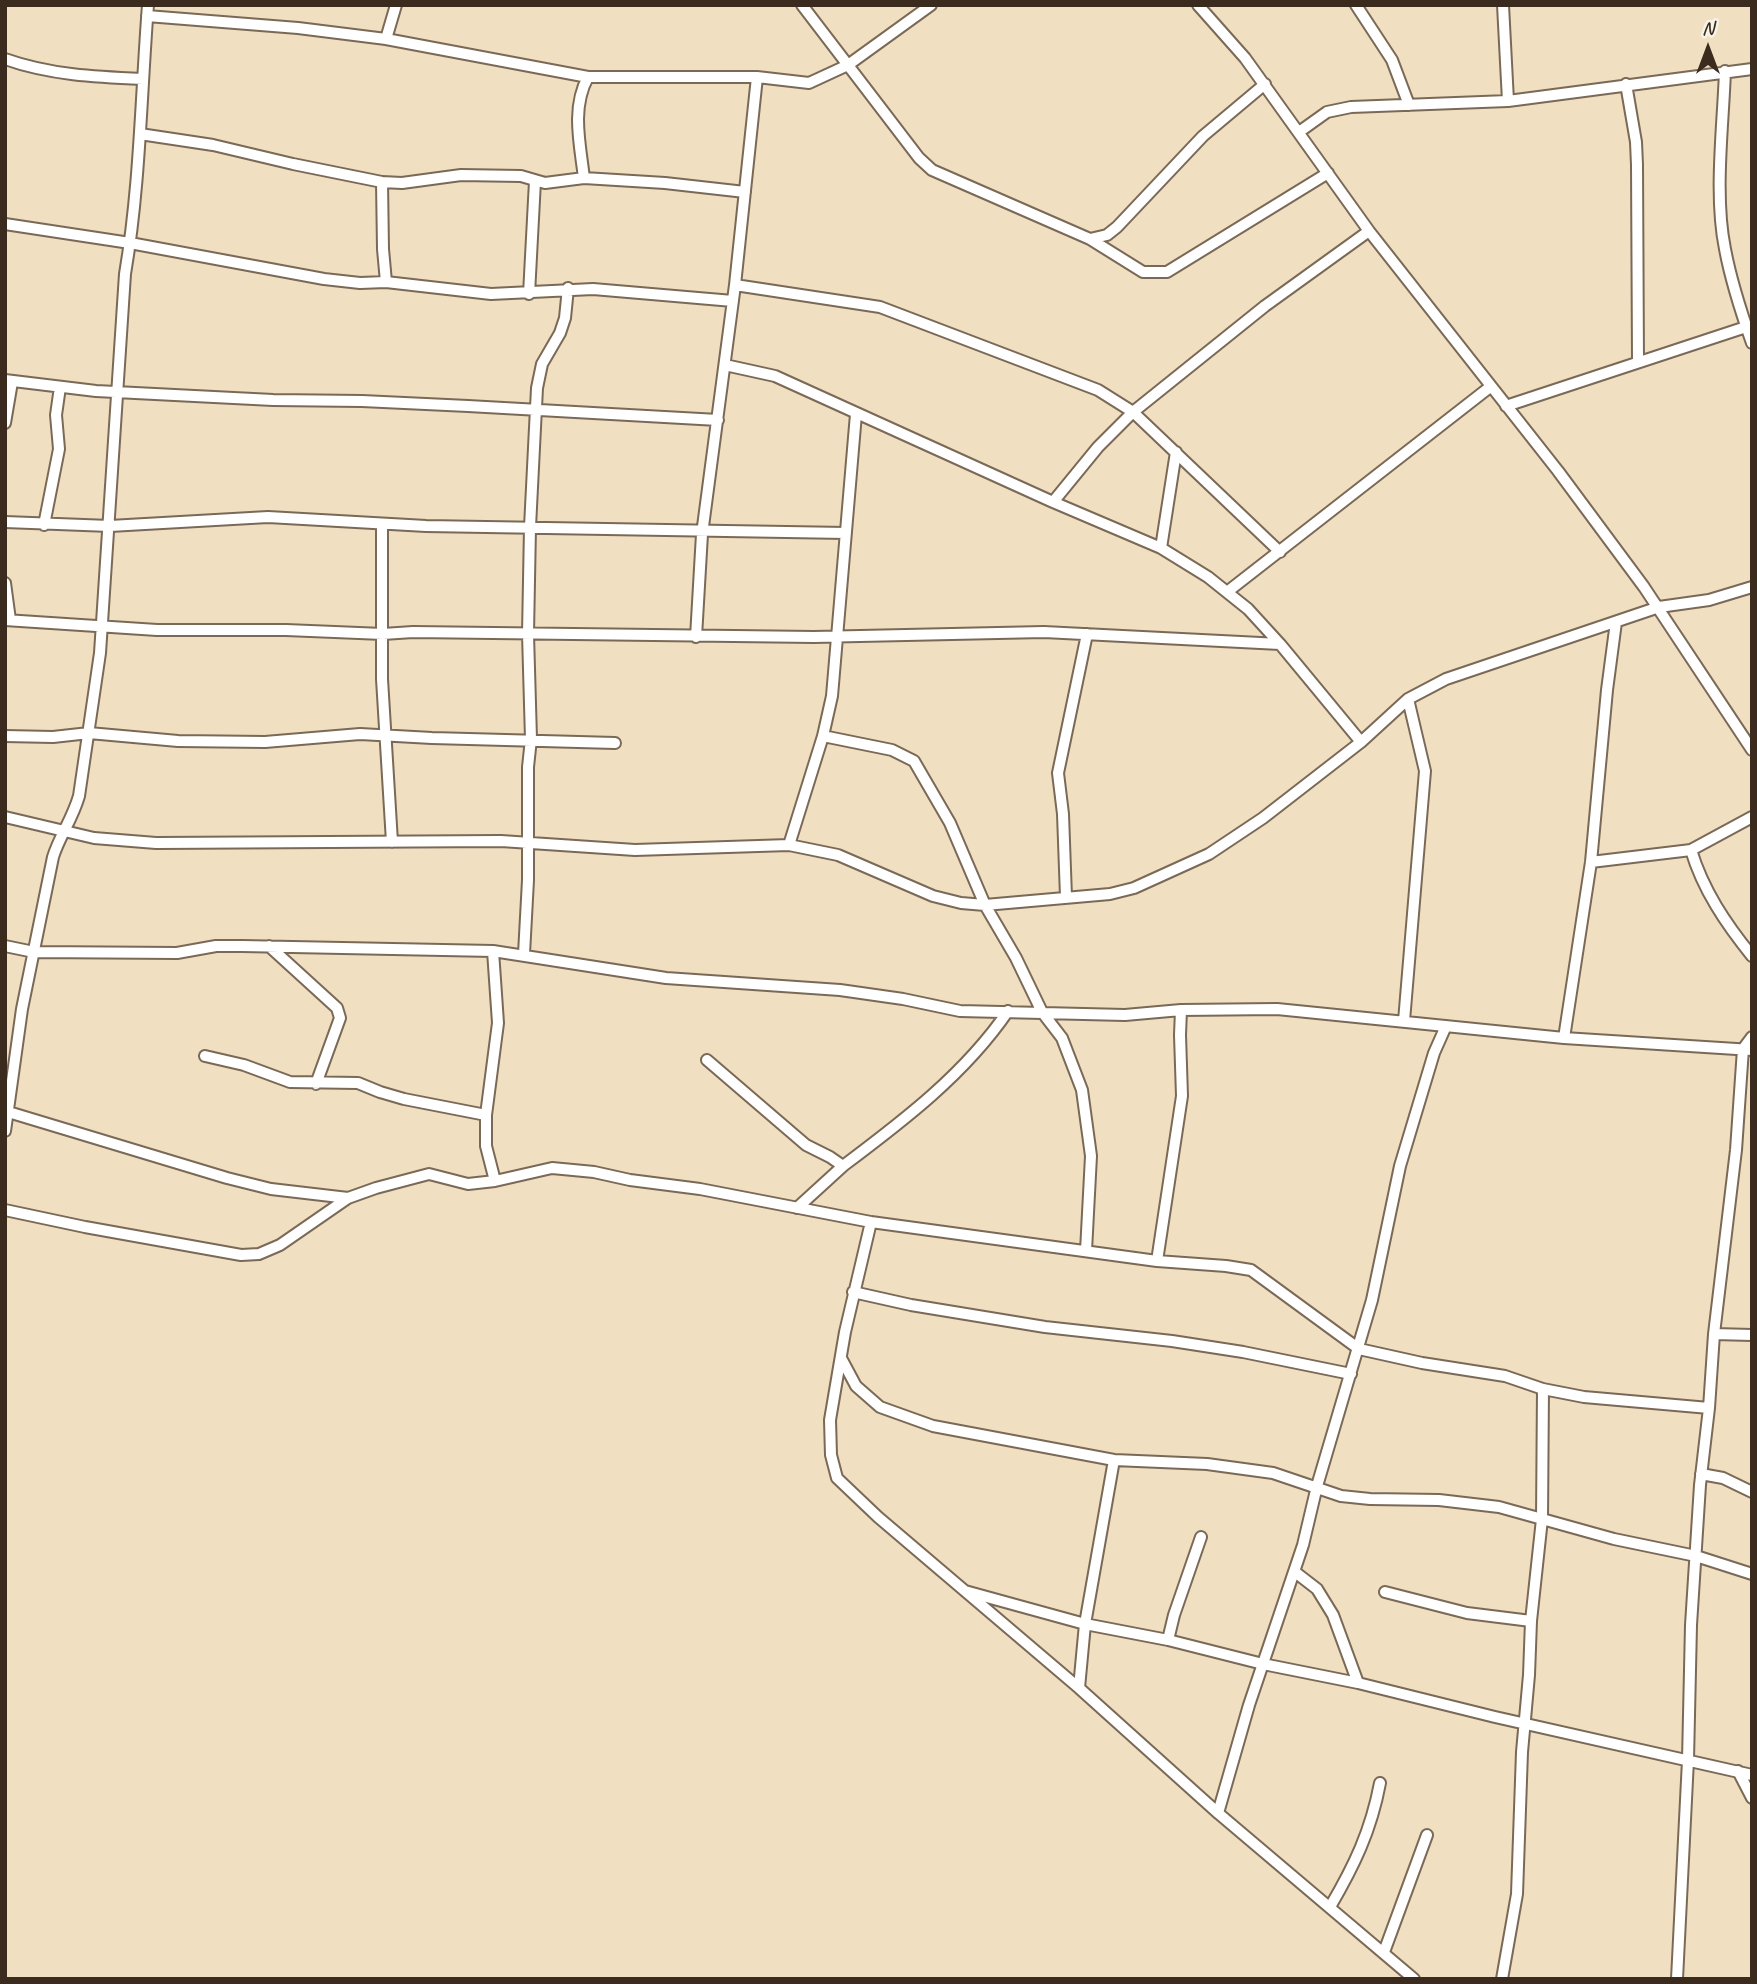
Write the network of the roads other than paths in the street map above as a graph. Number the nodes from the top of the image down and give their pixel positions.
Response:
1 (396, 5) edge
2 (802, 5) edge
3 (932, 5) edge
4 (1356, 5) edge
5 (1503, 5) edge
6 (1201, 6) edge
7 (147, 11) edge
8 (386, 39) junction
9 (5, 59) edge
10 (848, 65) junction
11 (1752, 69) edge
12 (1725, 71) junction
13 (588, 77) junction
14 (757, 77) junction
15 (143, 79) junction
16 (1265, 84) junction
17 (1626, 84) junction
18 (1508, 101) junction
19 (1409, 106) junction
20 (1299, 132) junction
21 (139, 134) junction
22 (1328, 173) junction
23 (584, 178) junction
24 (535, 181) junction
25 (382, 182) junction
26 (745, 192) junction
27 (5, 224) edge
28 (1369, 231) junction
29 (1090, 239) junction
30 (130, 243) junction
31 (387, 282) junction
32 (735, 285) junction
33 (568, 288) junction
34 (529, 294) junction
35 (733, 301) junction
36 (1746, 327) junction
37 (1752, 342) edge
38 (1638, 361) junction
39 (725, 365) junction
40 (9, 381) edge
41 (60, 387) junction
42 (1490, 387) junction
43 (118, 391) junction
44 (1506, 406) junction
45 (536, 411) junction
46 (1133, 412) junction
47 (856, 414) junction
48 (718, 420) junction
49 (5, 423) edge
50 (1176, 452) junction
51 (1053, 502) junction
52 (5, 522) edge
53 (382, 524) junction
54 (44, 525) junction
55 (110, 526) junction
56 (530, 527) junction
57 (703, 532) junction
58 (846, 533) junction
59 (1161, 548) junction
60 (1280, 552) junction
61 (5, 583) edge
62 (1752, 587) edge
63 (1227, 592) junction
64 (1659, 607) junction
65 (8, 620) edge
66 (1616, 622) junction
67 (101, 627) junction
68 (383, 634) junction
69 (528, 634) junction
70 (1087, 634) junction
71 (837, 637) junction
72 (696, 638) junction
73 (1280, 644) junction
74 (1408, 699) junction
75 (89, 733) junction
76 (387, 735) junction
77 (5, 736) edge
78 (823, 736) junction
79 (531, 739) junction
80 (1361, 742) junction
81 (615, 743) dead end
82 (1752, 750) edge
83 (5, 817) edge
84 (1752, 817) edge
85 (66, 832) junction
86 (392, 842) junction
87 (528, 842) junction
88 (789, 845) junction
89 (1691, 850) junction
90 (1591, 862) junction
91 (1066, 897) junction
92 (985, 905) junction
93 (5, 946) edge
94 (269, 946) junction
95 (493, 951) junction
96 (34, 952) junction
97 (524, 954) junction
98 (1752, 956) edge
99 (1181, 1010) junction
100 (1008, 1011) junction
101 (1042, 1012) junction
102 (1404, 1021) junction
103 (1446, 1026) junction
104 (1752, 1037) edge
105 (1564, 1038) junction
106 (1747, 1049) edge
107 (10, 1053) edge
108 (205, 1056) dead end
109 (707, 1060) dead end
110 (316, 1084) junction
111 (7, 1111) edge
112 (486, 1115) junction
113 (5, 1131) edge
114 (843, 1166) junction
115 (495, 1181) junction
116 (348, 1198) junction
117 (797, 1208) junction
118 (5, 1210) edge
119 (871, 1222) junction
120 (1086, 1251) junction
121 (1157, 1262) junction
122 (853, 1292) junction
123 (1714, 1334) junction
124 (1752, 1335) edge
125 (1359, 1349) junction
126 (841, 1358) junction
127 (1351, 1374) junction
128 (1543, 1389) junction
129 (1709, 1408) junction
130 (1114, 1460) junction
131 (1701, 1474) junction
132 (1317, 1486) junction
133 (1752, 1492) edge
134 (1542, 1519) junction
135 (1201, 1537) dead end
136 (1696, 1556) junction
137 (1296, 1572) junction
138 (1752, 1574) edge
139 (962, 1590) junction
140 (1385, 1592) dead end
141 (1531, 1621) junction
142 (1085, 1624) junction
143 (1168, 1640) junction
144 (1263, 1664) junction
145 (1358, 1683) junction
146 (1080, 1688) junction
147 (1525, 1723) junction
148 (1688, 1760) junction
149 (1738, 1771) junction
150 (1752, 1775) edge
151 (1380, 1783) dead end
152 (1752, 1798) edge
153 (1218, 1813) junction
154 (1427, 1835) dead end
155 (1330, 1907) junction
156 (1384, 1952) junction
157 (1414, 1979) edge
158 (1502, 1979) edge
159 (1677, 1979) edge

1 - 8 street
2 - 10 street
3 - 10 street
4 - 19 street
5 - 18 street
6 - 16 street
7 - 8 street
7 - 15 street
8 - 13 street
9 - 15 street
10 - 14 street
10 - 29 street
11 - 12 street
12 - 17 street
12 - 36 street
13 - 14 street
13 - 23 street
14 - 26 street
15 - 21 street
16 - 20 street
16 - 29 street
17 - 18 street
17 - 38 street
18 - 19 street
19 - 20 street
20 - 22 street
21 - 25 street
21 - 30 street
22 - 28 street
22 - 29 street
23 - 24 street
23 - 26 street
24 - 25 street
24 - 34 street
25 - 31 street
26 - 32 street
27 - 30 street
28 - 42 street
28 - 46 street
30 - 31 street
30 - 43 street
31 - 34 street
32 - 35 street
32 - 46 street
33 - 34 street
33 - 35 street
33 - 45 street
35 - 39 street
36 - 37 street
36 - 38 street
38 - 44 street
39 - 47 street
39 - 48 street
40 - 41 street
40 - 49 street
41 - 43 street
41 - 54 street
42 - 44 street
42 - 60 street
43 - 45 street
43 - 55 street
44 - 64 street
45 - 48 street
45 - 56 street
46 - 50 street
46 - 51 street
47 - 51 street
47 - 58 street
48 - 57 street
50 - 59 street
50 - 60 street
51 - 59 street
52 - 54 street
53 - 55 street
53 - 56 street
53 - 68 street
54 - 55 street
55 - 67 street
56 - 57 street
56 - 69 street
57 - 58 street
57 - 72 street
58 - 71 street
59 - 63 street
60 - 63 street
61 - 65 street
62 - 64 street
63 - 73 street
64 - 66 street
64 - 82 street
65 - 67 street
66 - 74 street
66 - 90 street
67 - 68 street
67 - 75 street
68 - 69 street
68 - 76 street
69 - 72 street
69 - 79 street
70 - 71 street
70 - 73 street
70 - 91 street
71 - 72 street
71 - 78 street
73 - 80 street
74 - 80 street
74 - 102 street
75 - 76 street
75 - 77 street
75 - 85 street
76 - 79 street
76 - 86 street
78 - 88 street
78 - 92 street
79 - 81 street
79 - 87 street
80 - 91 street
83 - 85 street
84 - 89 street
85 - 86 street
85 - 96 street
86 - 87 street
87 - 88 street
87 - 97 street
88 - 92 street
89 - 90 street
89 - 98 street
90 - 105 street
91 - 92 street
92 - 101 street
93 - 96 street
94 - 95 street
94 - 96 street
94 - 110 street
95 - 97 street
95 - 112 street
96 - 107 street
97 - 100 street
99 - 101 street
99 - 102 street
99 - 121 street
100 - 101 street
100 - 114 street
101 - 120 street
102 - 103 street
103 - 105 street
103 - 125 street
104 - 106 street
105 - 106 street
106 - 123 street
107 - 111 street
108 - 110 street
109 - 114 street
110 - 112 street
111 - 113 street
111 - 116 street
112 - 115 street
114 - 117 street
115 - 116 street
115 - 117 street
116 - 118 street
117 - 119 street
119 - 120 street
119 - 122 street
120 - 121 street
121 - 125 street
122 - 126 street
122 - 127 street
123 - 124 street
123 - 129 street
125 - 127 street
125 - 128 street
126 - 130 street
126 - 139 street
127 - 132 street
128 - 129 street
128 - 134 street
129 - 131 street
130 - 132 street
130 - 142 street
131 - 133 street
131 - 136 street
132 - 134 street
132 - 137 street
134 - 136 street
134 - 141 street
135 - 143 street
136 - 138 street
136 - 148 street
137 - 144 street
137 - 145 street
139 - 142 street
139 - 146 street
140 - 141 street
141 - 147 street
142 - 143 street
142 - 146 street
143 - 144 street
144 - 145 street
144 - 153 street
145 - 147 street
146 - 153 street
147 - 148 street
147 - 158 street
148 - 149 street
148 - 159 street
149 - 150 street
149 - 152 street
151 - 155 street
153 - 155 street
154 - 156 street
155 - 156 street
156 - 157 street

